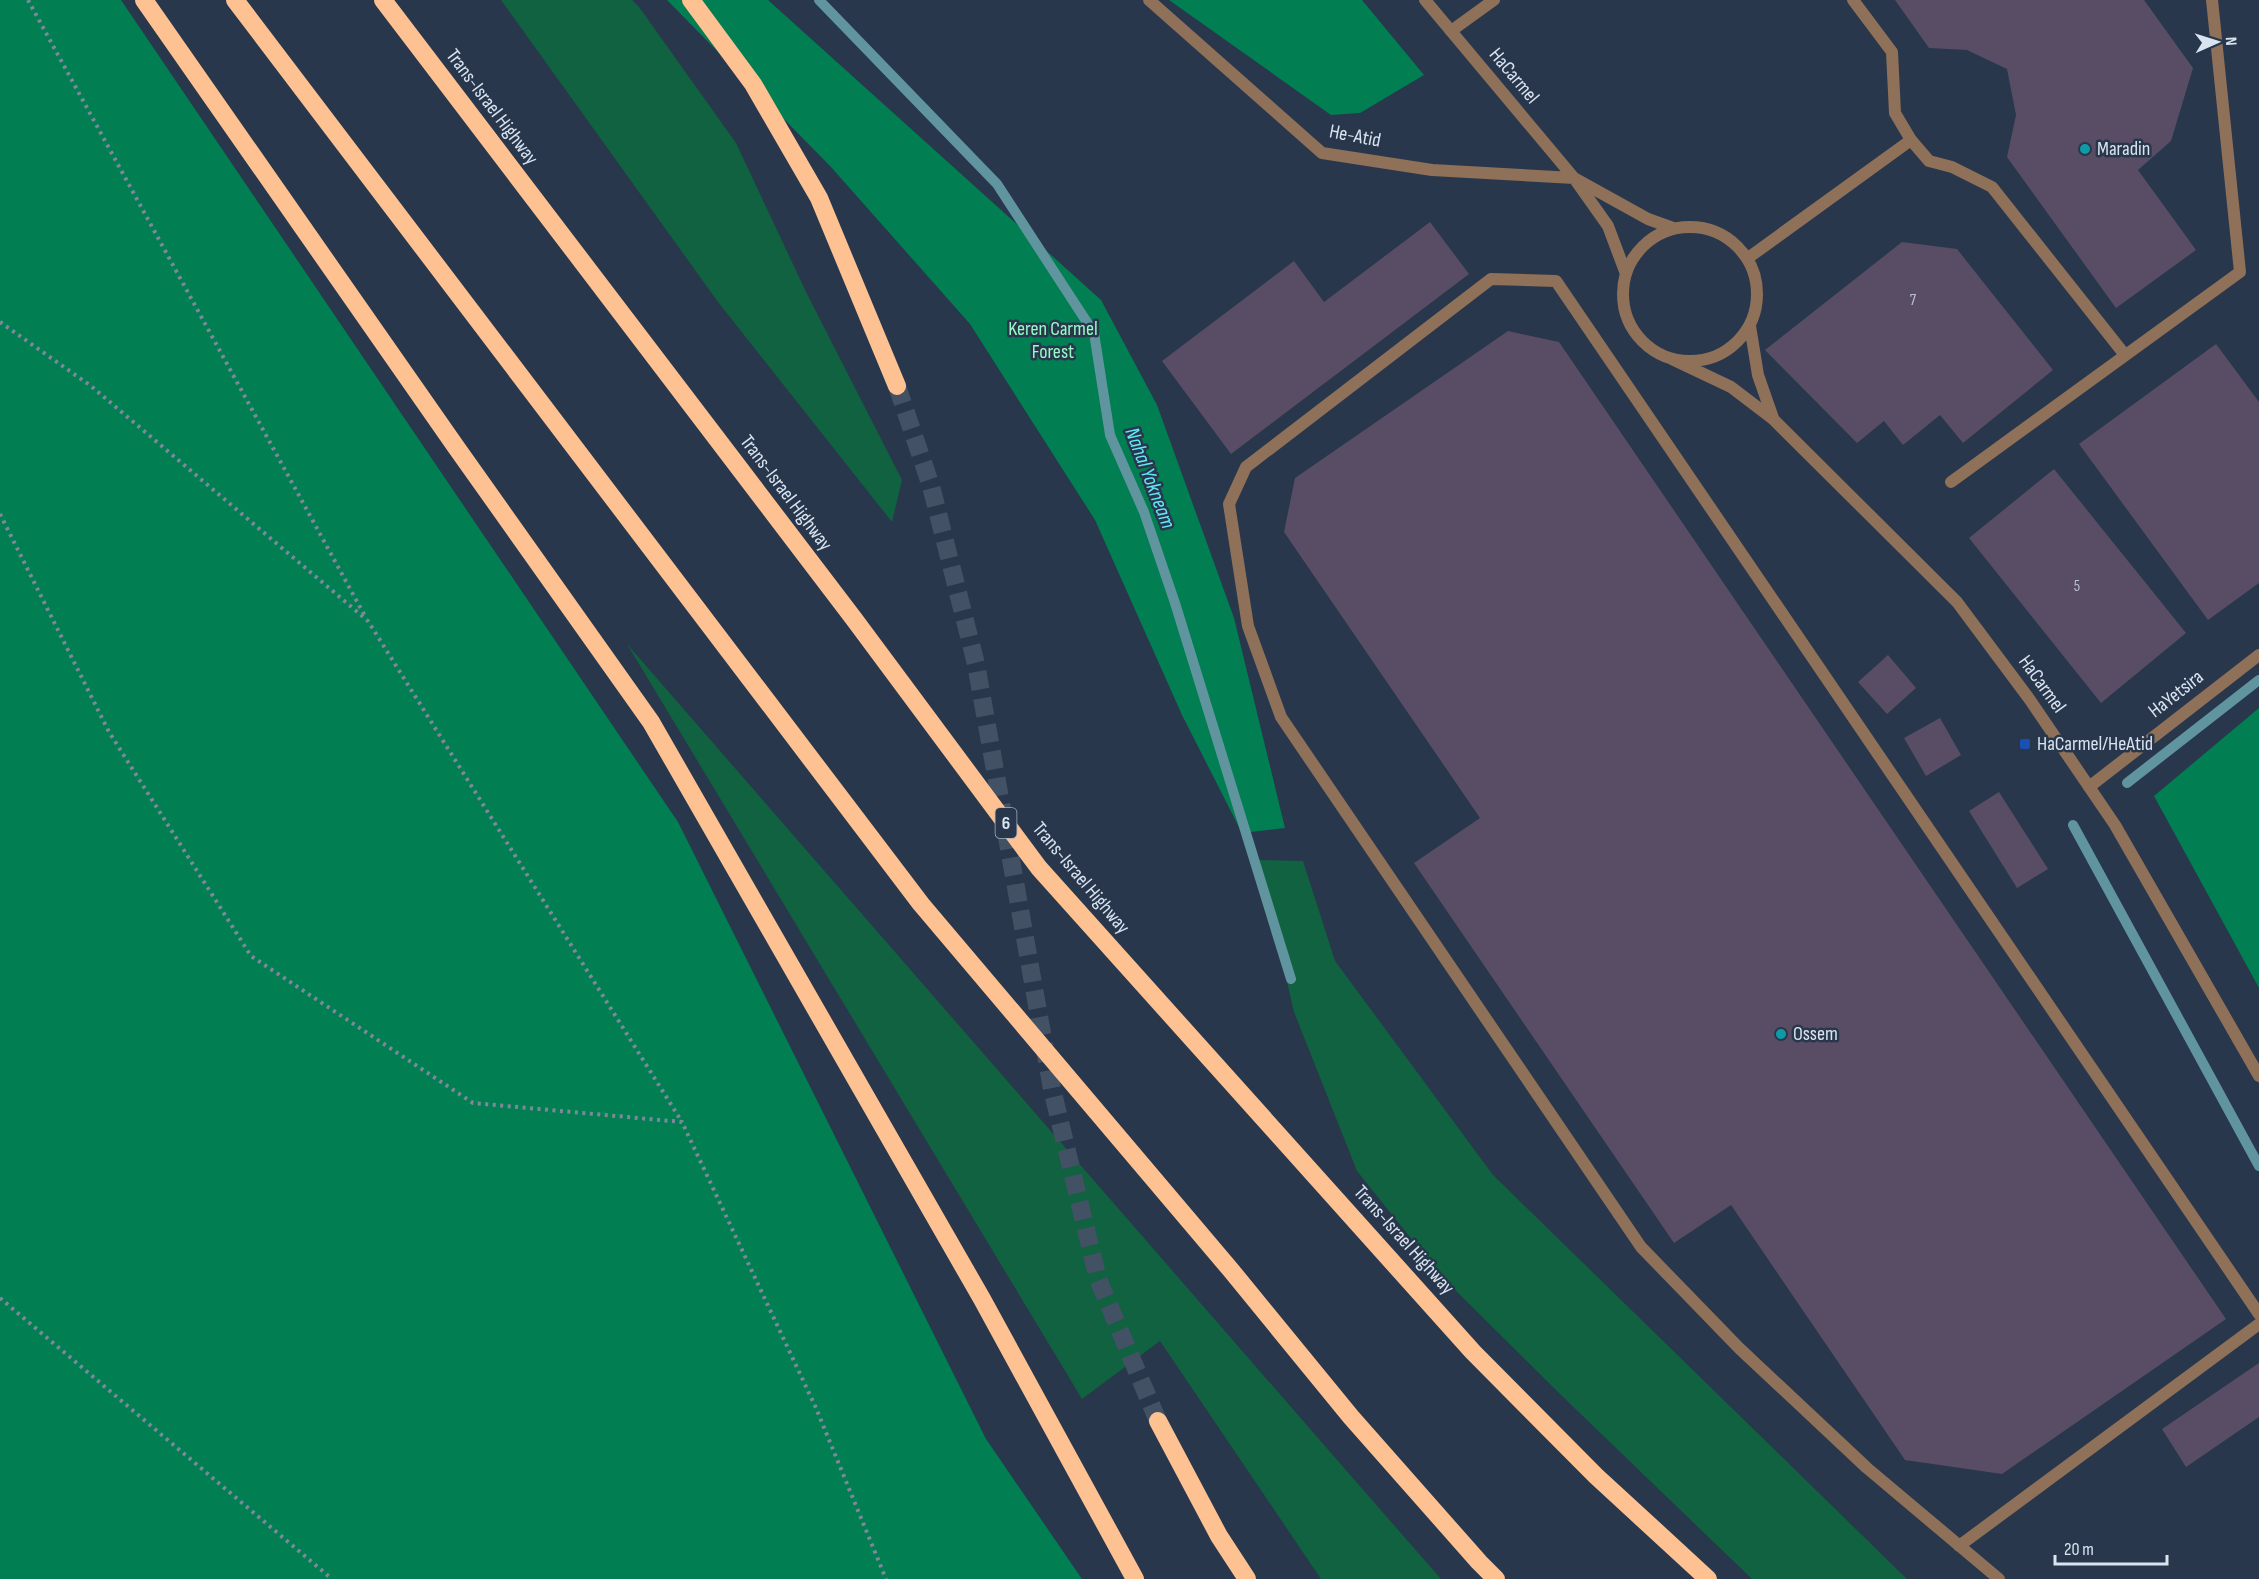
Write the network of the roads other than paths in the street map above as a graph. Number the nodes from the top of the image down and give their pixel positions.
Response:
1 (144, 0) edge
2 (235, 0) edge
3 (383, 0) edge
4 (690, 0) edge
5 (1149, 0) edge
6 (1425, 0) edge
7 (1494, 0) edge
8 (1853, 0) edge
9 (2212, 0) edge
10 (1451, 31) junction
11 (1911, 140) junction
12 (1574, 178) junction
13 (1674, 228) junction
14 (1748, 258) junction
15 (1626, 274) junction
16 (1750, 326) junction
17 (2125, 355) junction
18 (1672, 359) junction
19 (897, 386) tunnel mouth
20 (1773, 419) junction
21 (1951, 482) dead end
22 (2259, 655) edge
23 (2090, 787) junction
24 (2259, 1077) edge
25 (2259, 1314) edge
26 (2259, 1324) edge
27 (1158, 1421) tunnel mouth
28 (1959, 1546) junction
29 (1135, 1579) edge
30 (1247, 1579) edge
31 (1497, 1579) edge
32 (1708, 1579) edge
33 (1999, 1579) edge

1 - 29 highway
2 - 31 highway
3 - 32 highway, Trans-Israel Highway / 6
4 - 19 highway
5 - 12 street, He-Atid
6 - 10 street, HaCarmel
7 - 10 street
8 - 11 street
9 - 17 street
10 - 12 street, HaCarmel
11 - 14 street
11 - 17 street
12 - 13 street, HaCarmel
12 - 15 street, HaCarmel
13 - 14 street
13 - 15 street
14 - 16 street
15 - 18 street
16 - 18 street
16 - 20 street, HaCarmel
17 - 21 street
18 - 20 street, HaCarmel
20 - 23 street, HaCarmel
22 - 23 street, HaYetsira
23 - 24 street, HaCarmel
25 - 28 street
26 - 28 street
27 - 30 highway
28 - 33 street

